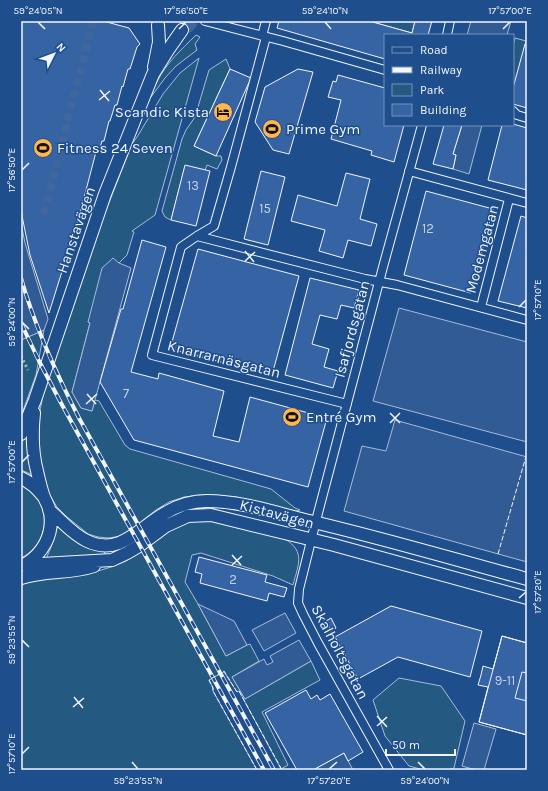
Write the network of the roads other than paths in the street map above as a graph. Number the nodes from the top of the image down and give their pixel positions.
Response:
1 (205, 21) edge
2 (266, 21) edge
3 (450, 21) edge
4 (157, 23) edge
5 (446, 34) edge
6 (264, 36) junction
7 (384, 70) edge
8 (153, 74) junction
9 (514, 113) edge
10 (527, 118) edge
11 (422, 126) edge
12 (410, 171) junction
13 (510, 199) junction
14 (527, 203) edge
15 (197, 236) junction
16 (379, 282) junction
17 (481, 307) junction
18 (527, 320) edge
19 (35, 400) junction
20 (347, 404) junction
21 (21, 434) edge
22 (21, 478) edge
23 (45, 498) junction
24 (49, 510) junction
25 (316, 522) junction
26 (312, 540) junction
27 (416, 548) junction
28 (112, 560) junction
29 (23, 566) edge
30 (410, 566) junction
31 (510, 574) junction
32 (21, 578) edge
33 (527, 579) edge
34 (506, 592) junction
35 (527, 598) edge
36 (389, 770) edge

1 - 6 street
2 - 6 street, Knarrarnäsgatan
3 - 5 street
4 - 8 street, Hanstavägen
4 - 8 street, Hanstavägen
6 - 7 street
6 - 15 street, Knarrarnäsgatan
8 - 19 street, Hanstavägen
9 - 10 street
11 - 12 street, Isafjordsgatan
12 - 13 street
12 - 16 street, Isafjordsgatan
13 - 14 street
13 - 17 street, Modemgatan
15 - 16 street
15 - 20 street, Knarrarnäsgatan
16 - 17 street
16 - 20 street, Isafjordsgatan
17 - 18 street
19 - 21 street, Hanstavägen
19 - 23 street, Hanstavägen
20 - 25 street, Isafjordsgatan
22 - 23 street, Hanstavägen
23 - 24 street, Hanstavägen
24 - 25 street, Kistavägen
24 - 29 street, Hanstavägen
25 - 26 street, Isafjordsgatan
25 - 27 street, Kistavägen
26 - 28 street, Kistavägen
26 - 30 street, Kistavägen
26 - 36 street, Skalholtsgatan
27 - 30 street
27 - 31 street, Kistavägen
28 - 29 street, Kistavägen
28 - 32 street
30 - 34 street, Kistavägen
31 - 33 street, Kistavägen
31 - 34 street
34 - 35 street, Kistavägen

